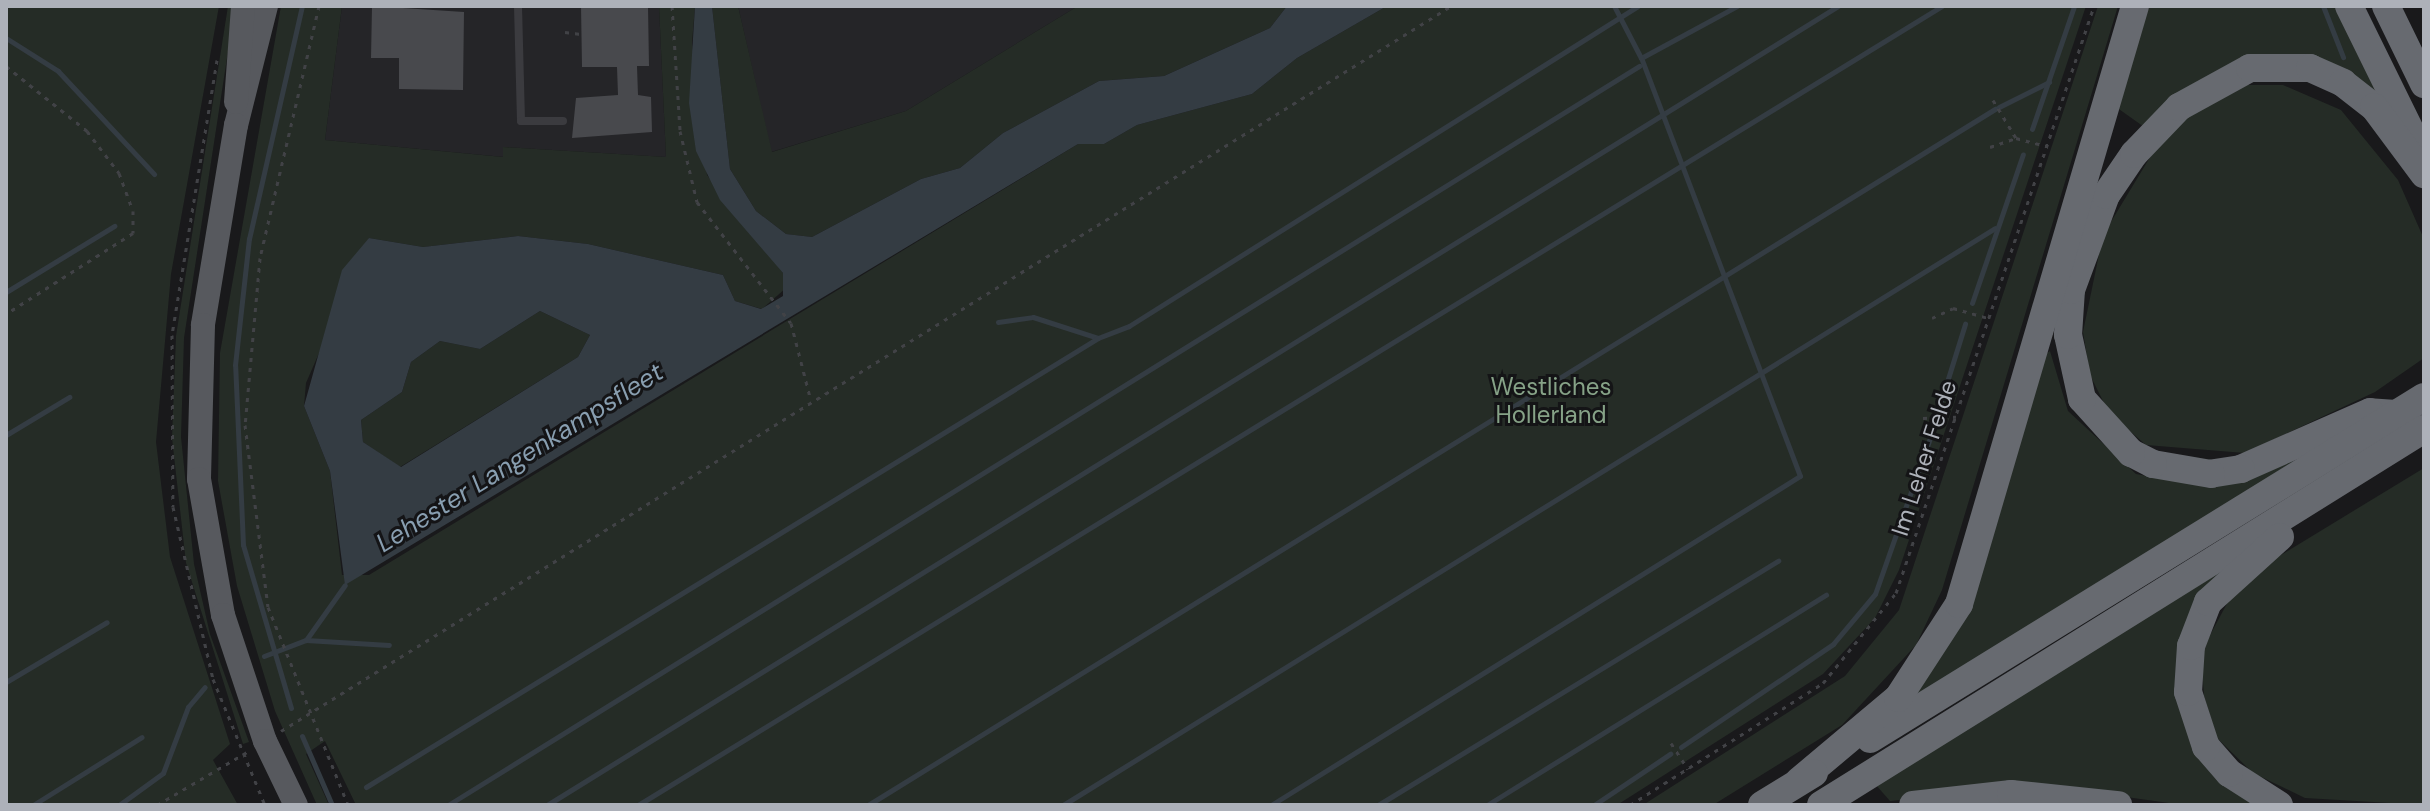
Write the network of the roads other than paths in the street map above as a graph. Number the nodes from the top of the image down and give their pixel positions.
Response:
1 (243, 6) edge
2 (266, 6) edge
3 (518, 6) edge
4 (2135, 6) edge
5 (2349, 6) edge
6 (2386, 6) edge
7 (2424, 84) edge
8 (563, 121) dead end
9 (236, 125) junction
10 (2424, 160) edge
11 (2424, 174) edge
12 (2424, 397) edge
13 (2396, 414) junction
14 (2424, 429) edge
15 (2318, 496) junction
16 (1799, 781) junction
17 (296, 805) edge
18 (1762, 805) edge
19 (1821, 805) edge
20 (1913, 805) edge
21 (2118, 805) edge
22 (2279, 805) edge

1 - 9 main road
2 - 9 main road
3 - 8 lane
4 - 16 highway
5 - 10 highway
6 - 7 highway
9 - 17 main road
11 - 13 highway
12 - 13 highway
13 - 16 highway
14 - 15 highway
15 - 19 highway
15 - 22 highway
16 - 18 highway
20 - 21 highway

